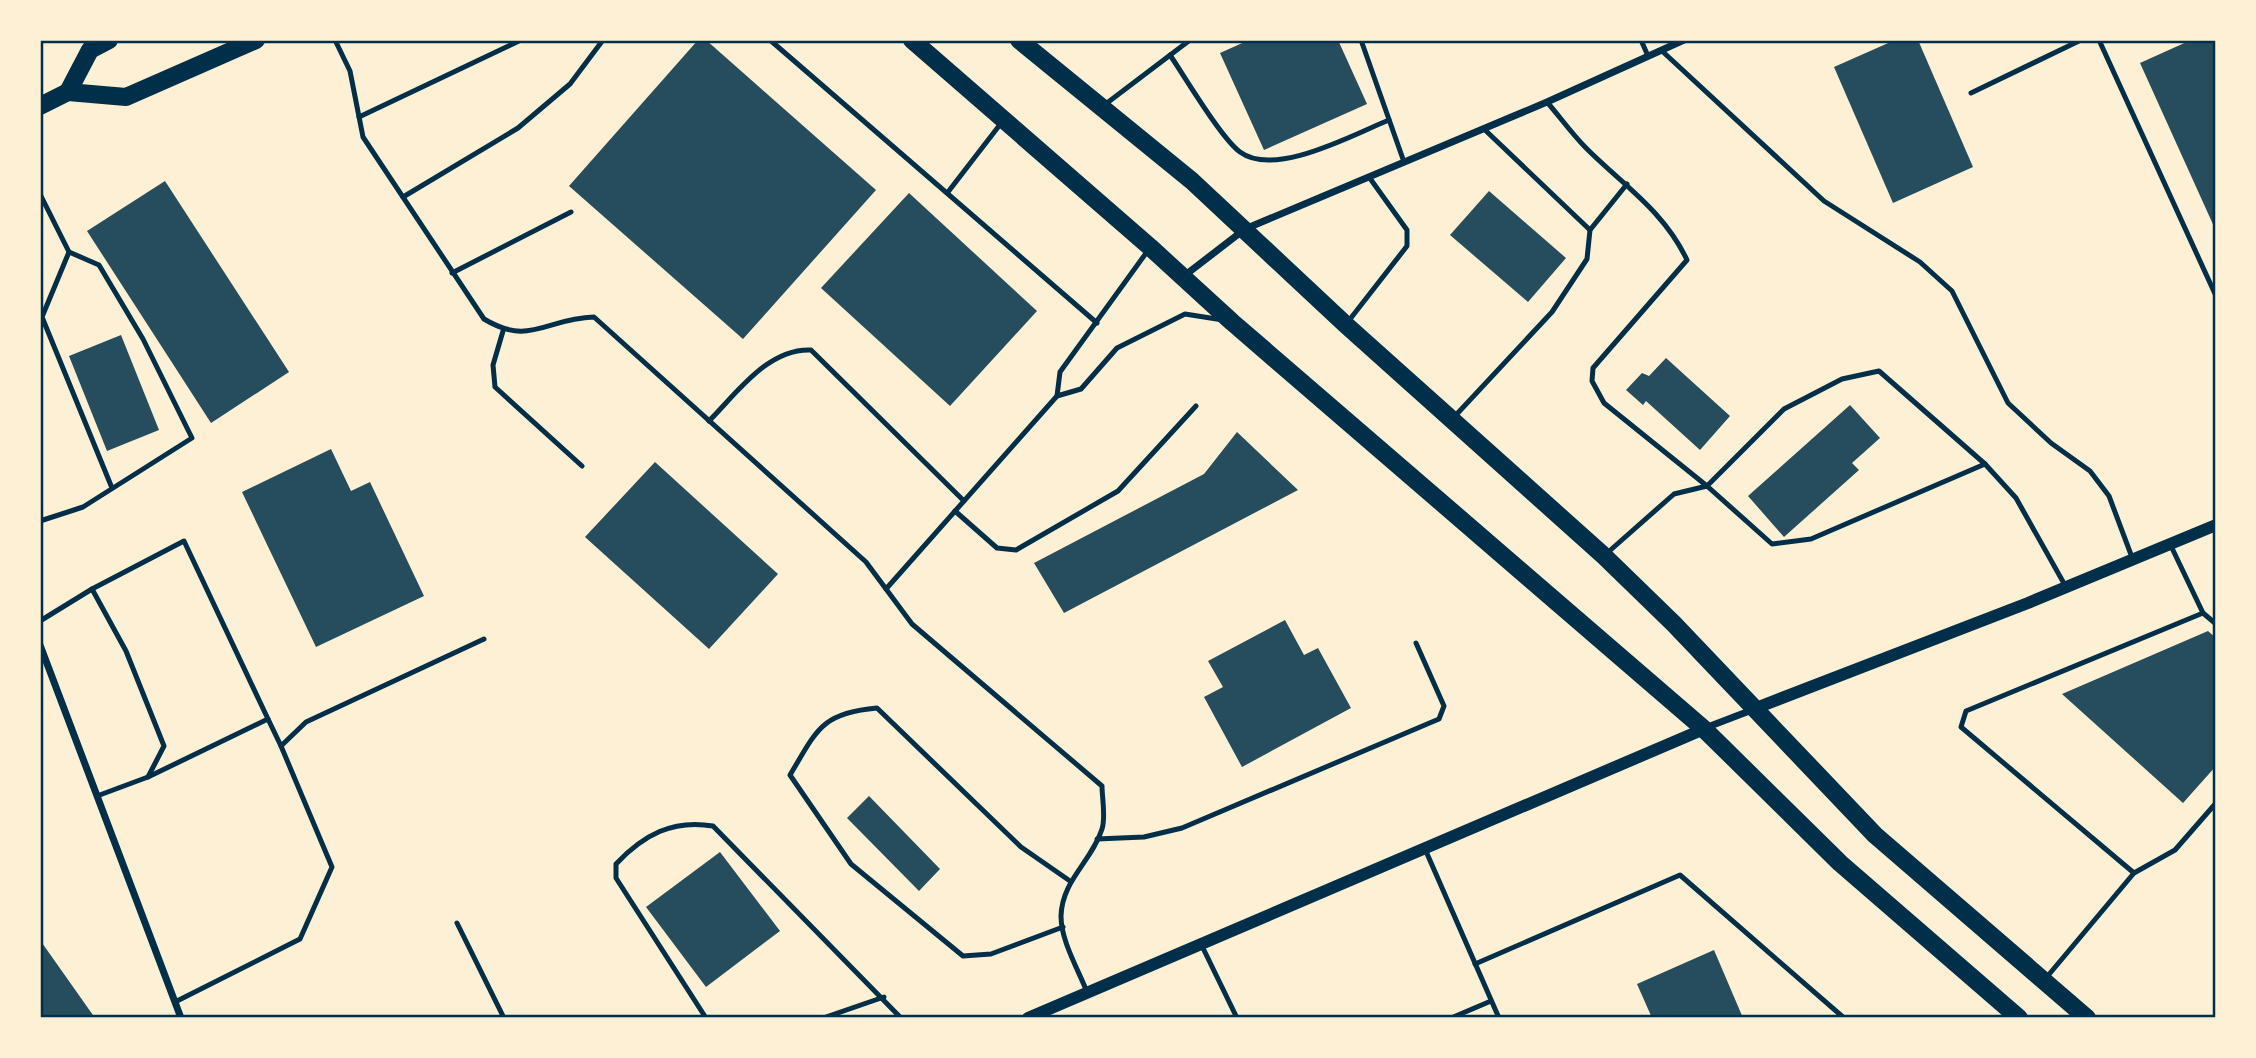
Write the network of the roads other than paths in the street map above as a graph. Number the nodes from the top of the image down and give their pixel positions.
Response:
1 (109, 40) edge
2 (256, 40) edge
3 (335, 40) edge
4 (521, 40) edge
5 (603, 40) edge
6 (770, 40) edge
7 (912, 40) edge
8 (1190, 40) edge
9 (1361, 40) edge
10 (1641, 40) edge
11 (1684, 40) edge
12 (2081, 40) edge
13 (2099, 40) edge
14 (1022, 41) edge
15 (1661, 50) junction
16 (1170, 55) junction
17 (1648, 56) junction
18 (68, 92) junction
19 (1971, 93) dead end
20 (1547, 102) junction
21 (40, 107) edge
22 (1101, 108) junction
23 (359, 117) junction
24 (1004, 119) junction
25 (1389, 120) junction
26 (1484, 129) junction
27 (1404, 162) junction
28 (1369, 177) junction
29 (1627, 184) junction
30 (948, 192) junction
31 (40, 194) edge
32 (402, 197) junction
33 (571, 212) dead end
34 (1245, 229) junction
35 (1590, 230) junction
36 (1150, 247) junction
37 (69, 252) junction
38 (452, 273) junction
39 (1183, 276) junction
40 (2216, 296) edge
41 (1232, 322) junction
42 (1097, 323) junction
43 (1346, 325) junction
44 (503, 331) junction
45 (1057, 396) junction
46 (1196, 406) dead end
47 (1451, 420) junction
48 (709, 421) junction
49 (1985, 464) junction
50 (582, 466) dead end
51 (1707, 486) junction
52 (112, 488) junction
53 (964, 501) junction
54 (955, 511) junction
55 (40, 522) edge
56 (2216, 525) edge
57 (2171, 544) junction
58 (1604, 556) junction
59 (2133, 560) junction
60 (2066, 587) junction
61 (92, 589) junction
62 (887, 589) junction
63 (2203, 613) junction
64 (40, 621) edge
65 (2216, 624) edge
66 (484, 639) dead end
67 (1416, 643) dead end
68 (40, 645) edge
69 (1756, 708) junction
70 (268, 719) junction
71 (1704, 729) junction
72 (281, 746) junction
73 (148, 777) junction
74 (97, 796) junction
75 (2216, 803) edge
76 (1097, 839) junction
77 (1424, 846) junction
78 (2134, 873) junction
79 (1070, 881) junction
80 (457, 923) dead end
81 (1063, 927) junction
82 (1201, 943) junction
83 (1475, 964) junction
84 (2044, 981) junction
85 (1087, 992) junction
86 (884, 997) junction
87 (1491, 1001) junction
88 (175, 1002) junction
89 (181, 1018) edge
90 (504, 1018) edge
91 (706, 1018) edge
92 (824, 1018) edge
93 (901, 1018) edge
94 (1028, 1018) edge
95 (1237, 1018) edge
96 (1451, 1018) edge
97 (1499, 1018) edge
98 (1844, 1018) edge
99 (2019, 1018) edge
100 (2087, 1018) edge

1 - 18 main road
2 - 18 main road
3 - 23 lane
4 - 23 lane
5 - 32 lane
6 - 30 lane
7 - 24 main road
8 - 16 lane
9 - 25 lane
10 - 17 lane
11 - 15 street
12 - 19 lane
13 - 40 lane
14 - 22 main road
15 - 17 street
15 - 59 lane
16 - 22 lane
16 - 25 lane
17 - 20 street
18 - 21 main road
20 - 26 street
20 - 29 lane
22 - 34 main road
23 - 32 lane
24 - 30 lane
24 - 36 main road
25 - 27 lane
26 - 27 street
26 - 35 lane
27 - 28 street
28 - 34 street
28 - 43 lane
29 - 35 lane
29 - 51 lane
30 - 42 lane
31 - 37 lane
32 - 38 lane
33 - 38 lane
34 - 39 street
34 - 43 main road
35 - 47 lane
36 - 39 main road
36 - 42 lane
37 - 52 lane
37 - 52 lane
38 - 44 lane
39 - 41 main road
41 - 45 lane
41 - 71 main road
42 - 45 lane
43 - 47 main road
44 - 48 lane
44 - 50 lane
45 - 53 lane
46 - 54 lane
47 - 58 main road
48 - 53 lane
48 - 62 lane
49 - 51 lane
49 - 51 lane
49 - 60 lane
51 - 58 lane
52 - 55 lane
53 - 54 lane
54 - 62 lane
56 - 57 street
57 - 59 street
57 - 63 lane
58 - 69 main road
59 - 60 street
60 - 69 street
61 - 64 lane
61 - 70 lane
61 - 73 lane
62 - 76 lane
63 - 65 lane
63 - 78 lane
66 - 72 lane
67 - 76 lane
68 - 74 street
69 - 71 street
69 - 84 main road
70 - 72 lane
70 - 73 lane
71 - 77 street
71 - 99 main road
72 - 88 lane
73 - 74 lane
74 - 88 street
75 - 78 lane
76 - 79 lane
77 - 82 street
77 - 83 lane
78 - 84 lane
79 - 81 lane
79 - 81 lane
80 - 90 lane
81 - 85 lane
82 - 85 street
82 - 95 lane
83 - 87 lane
83 - 98 lane
84 - 100 main road
85 - 94 street
86 - 91 lane
86 - 92 lane
86 - 93 lane
87 - 96 lane
87 - 97 lane
88 - 89 street

